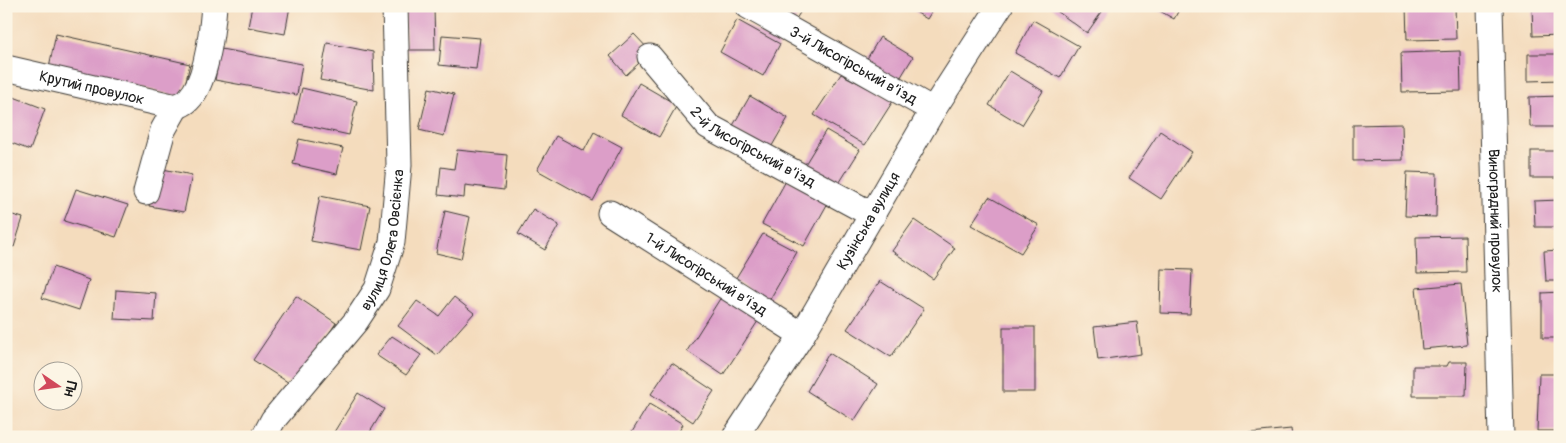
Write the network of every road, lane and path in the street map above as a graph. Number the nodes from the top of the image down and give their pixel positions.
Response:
1 (214, 6) edge
2 (395, 6) edge
3 (748, 6) edge
4 (1000, 6) edge
5 (1490, 6) edge
6 (650, 57) dead end
7 (6, 68) edge
8 (176, 107) junction
9 (933, 110) junction
10 (146, 192) dead end
11 (610, 213) dead end
12 (873, 215) junction
13 (802, 335) junction
14 (264, 437) edge
15 (735, 437) edge
16 (1501, 437) edge

1 - 8 street
2 - 14 street, вулиця Олега Овсієнка
3 - 9 street, 3-й Лисогірський в’їзд
4 - 9 street, Кузінська вулиця
5 - 16 street, Виноградний провулок
6 - 12 street, 2-й Лисогірський в’їзд
7 - 8 street, Крутий провулок
8 - 10 street
9 - 12 street, Кузінська вулиця
11 - 13 street, 1-й Лисогірський в’їзд
12 - 13 street, Кузінська вулиця
13 - 15 street, Кузінська вулиця

